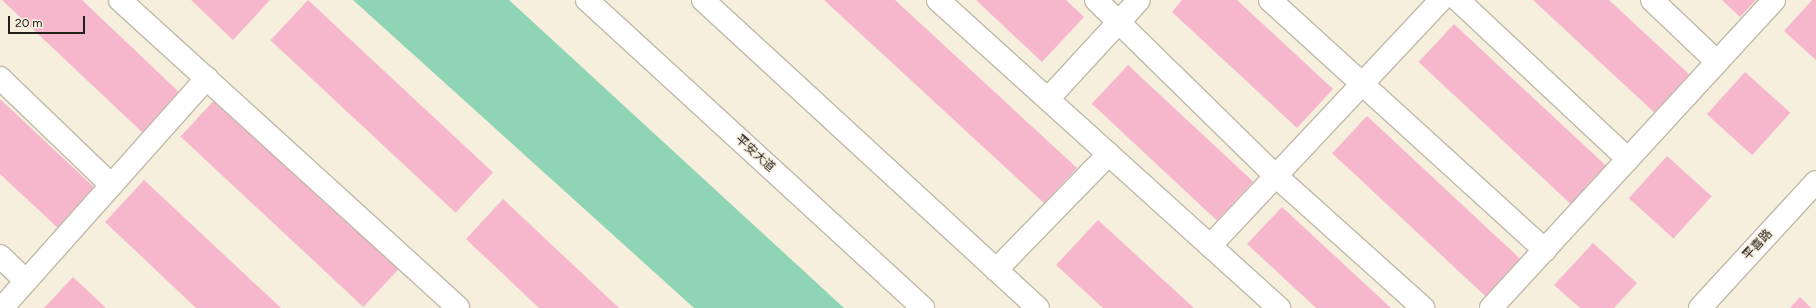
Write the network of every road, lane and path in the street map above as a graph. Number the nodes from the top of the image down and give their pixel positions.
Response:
1 (120, 0) edge
2 (587, 0) edge
3 (703, 0) edge
4 (938, 0) edge
5 (1096, 0) edge
6 (1138, 0) edge
7 (1270, 0) edge
8 (1441, 0) edge
9 (1458, 0) edge
10 (1652, 0) edge
11 (1774, 0) edge
12 (1119, 22) junction
13 (1717, 62) junction
14 (0, 78) edge
15 (207, 78) junction
16 (1363, 83) junction
17 (1048, 99) junction
18 (1109, 154) junction
19 (1628, 160) junction
20 (1276, 176) junction
21 (1816, 182) edge
22 (111, 185) junction
23 (1210, 246) junction
24 (1545, 250) junction
25 (0, 256) edge
26 (996, 270) junction
27 (26, 281) junction
28 (2, 308) edge
29 (458, 308) edge
30 (923, 308) edge
31 (1038, 308) edge
32 (1279, 308) edge
33 (1423, 308) edge
34 (1491, 308) edge
35 (1700, 308) edge

1 - 15 main road
2 - 30 main road, 平安大道
3 - 26 main road
4 - 17 main road
5 - 12 main road
6 - 12 main road
7 - 16 main road
8 - 16 main road
9 - 19 main road
10 - 13 main road
11 - 13 main road
12 - 17 main road
12 - 20 main road
13 - 19 main road
14 - 22 main road
15 - 22 main road
15 - 29 main road
16 - 20 main road
16 - 24 main road
17 - 18 main road
18 - 23 main road
18 - 26 main road
19 - 24 main road
20 - 23 main road
20 - 33 main road
21 - 35 main road, 平喜路
22 - 27 main road
23 - 32 main road
24 - 34 main road
25 - 27 main road
26 - 31 main road
27 - 28 main road

